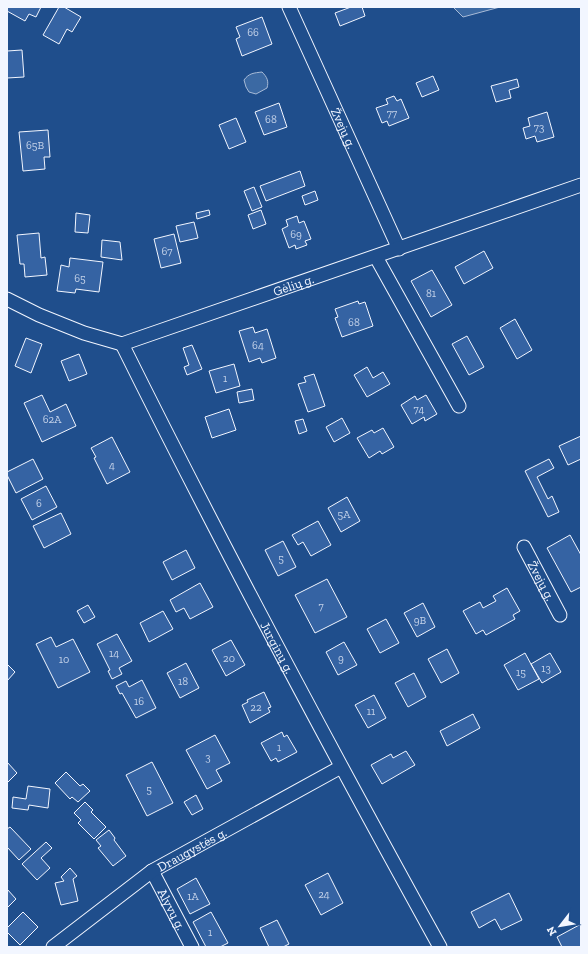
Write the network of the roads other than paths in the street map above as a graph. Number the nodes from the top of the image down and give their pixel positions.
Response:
1 (289, 7) edge
2 (581, 185) edge
3 (399, 249) junction
4 (376, 257) junction
5 (7, 299) edge
6 (122, 344) junction
7 (459, 406) dead end
8 (524, 547) dead end
9 (560, 615) dead end
10 (341, 767) junction
11 (152, 871) junction
12 (53, 947) edge
13 (192, 947) edge
14 (440, 947) edge

1 - 3 street, Žvejų g.
2 - 3 street, Gėlių g.
3 - 4 street, Gėlių g.
4 - 6 street, Gėlių g.
4 - 7 street
5 - 6 street
6 - 10 street, Jurginų g.
8 - 9 street, Žvejų g.
10 - 11 street, Draugystės g.
10 - 14 street, Jurginų g.
11 - 12 street, Draugystės g.
11 - 13 street, Alyvų g.

